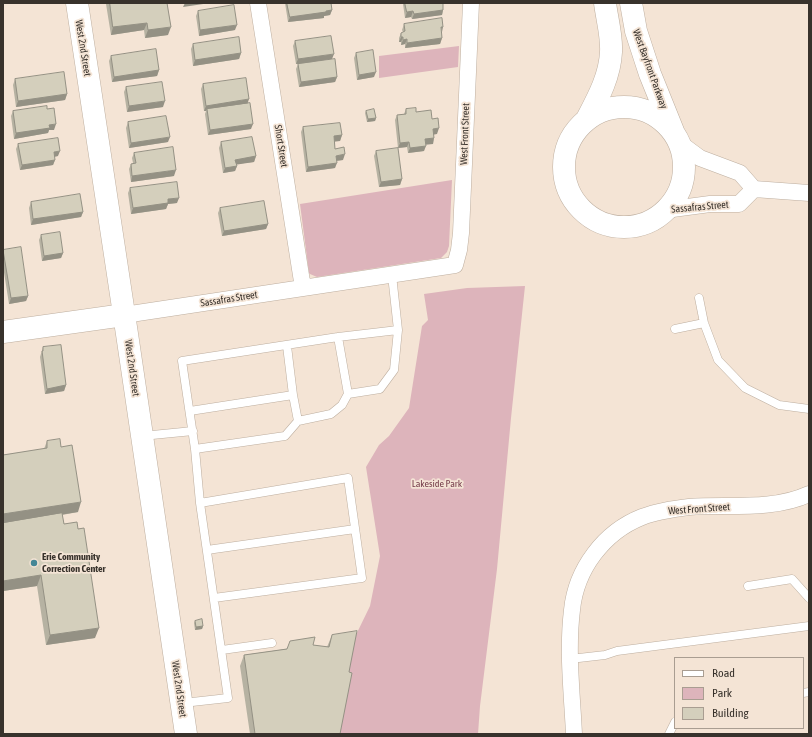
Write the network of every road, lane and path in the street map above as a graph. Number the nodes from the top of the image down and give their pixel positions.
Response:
1 (76, 3) edge
2 (258, 3) edge
3 (471, 3) edge
4 (605, 3) edge
5 (631, 3) edge
6 (587, 119) junction
7 (676, 138) junction
8 (754, 189) junction
9 (809, 193) edge
10 (665, 210) junction
11 (455, 265) joint
12 (392, 275) junction
13 (303, 288) junction
14 (699, 298) dead end
15 (124, 315) junction
16 (704, 323) junction
17 (675, 329) dead end
18 (398, 330) junction
19 (3, 332) edge
20 (338, 337) junction
21 (287, 346) junction
22 (348, 394) junction
23 (293, 395) junction
24 (809, 409) edge
25 (190, 411) junction
26 (298, 421) junction
27 (193, 431) junction
28 (142, 436) junction
29 (196, 449) junction
30 (809, 494) edge
31 (200, 503) junction
32 (355, 529) junction
33 (207, 550) junction
34 (748, 586) dead end
35 (214, 598) junction
36 (809, 598) edge
37 (809, 626) edge
38 (272, 644) dead end
39 (222, 650) junction
40 (570, 659) junction
41 (181, 703) junction
42 (674, 724) edge
43 (186, 734) edge
44 (574, 734) edge
45 (669, 734) edge

1 - 15 main road, West 2nd Street
2 - 13 street, Short Street
3 - 11 street, West Front Street
4 - 6 main road
5 - 7 main road, West Bayfront Parkway
6 - 7 main road
6 - 10 main road
7 - 8 street
7 - 10 main road
8 - 9 street
8 - 10 street, Sassafras Street
11 - 12 street, Sassafras Street
12 - 13 street, Sassafras Street
12 - 18 lane
13 - 15 street, Sassafras Street
14 - 16 lane
15 - 19 main road, Sassafras Street
15 - 28 main road, West 2nd Street
16 - 17 lane
16 - 24 lane
18 - 20 lane
18 - 22 lane
20 - 21 lane
20 - 22 lane
21 - 23 lane
21 - 25 lane
22 - 26 lane
23 - 25 lane
23 - 26 lane
25 - 27 lane
26 - 29 lane
27 - 28 lane
27 - 29 lane
28 - 41 main road, West 2nd Street
29 - 31 lane
30 - 40 street, West Front Street
31 - 32 lane
31 - 33 lane
32 - 33 lane
32 - 35 lane
33 - 35 lane
34 - 36 lane
35 - 39 lane
37 - 40 lane
38 - 39 lane
39 - 41 lane
40 - 44 street, West Front Street
41 - 43 main road, West 2nd Street
42 - 45 lane

